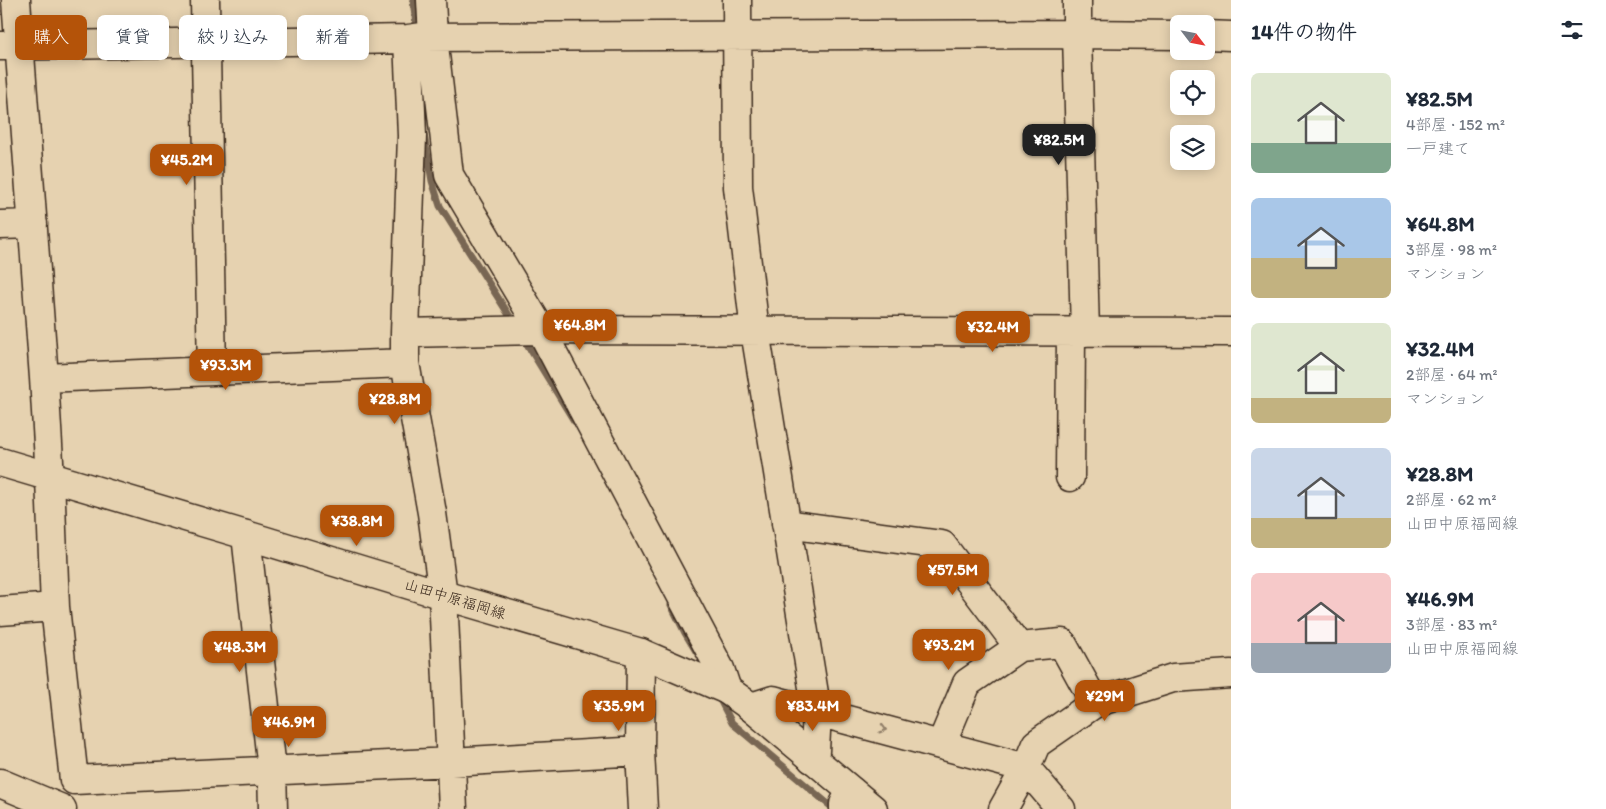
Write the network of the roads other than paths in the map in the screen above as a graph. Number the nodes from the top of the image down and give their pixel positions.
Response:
1 (16, 0) edge
2 (205, 0) edge
3 (431, 0) edge
4 (737, 0) edge
5 (1077, 0) edge
6 (205, 15) edge
7 (1077, 34) junction
8 (1170, 35) edge
9 (1215, 35) edge
10 (736, 36) junction
11 (1231, 36) edge
12 (420, 38) junction
13 (287, 40) edge
14 (179, 43) edge
15 (10, 46) edge
16 (205, 60) edge
17 (33, 224) junction
18 (0, 225) edge
19 (541, 330) junction
20 (755, 331) junction
21 (1078, 332) junction
22 (1231, 332) edge
23 (405, 333) junction
24 (405, 363) junction
25 (212, 371) junction
26 (44, 378) junction
27 (0, 462) edge
28 (1070, 477) dead end
29 (50, 478) junction
30 (786, 524) junction
31 (246, 535) junction
32 (443, 596) junction
33 (55, 607) junction
34 (0, 611) edge
35 (1019, 647) junction
36 (641, 653) junction
37 (1231, 674) edge
38 (727, 690) junction
39 (1095, 703) junction
40 (751, 707) junction
41 (817, 712) junction
42 (940, 745) junction
43 (640, 751) junction
44 (812, 759) junction
45 (451, 762) junction
46 (1026, 768) junction
47 (272, 770) junction
48 (74, 780) junction
49 (0, 783) edge
50 (846, 802) edge
51 (62, 809) edge
52 (76, 809) edge
53 (273, 809) edge
54 (454, 809) edge
55 (643, 809) edge
56 (873, 809) edge
57 (1003, 809) edge
58 (1061, 809) edge

1 - 15 street
2 - 6 street
3 - 12 street
4 - 10 street
5 - 7 street
7 - 8 street
7 - 10 street
7 - 21 street
9 - 11 street
10 - 12 street
10 - 20 street
12 - 13 street
12 - 19 street
12 - 23 street
14 - 15 street
15 - 17 street
16 - 25 street
17 - 18 street
17 - 26 street
19 - 20 street
19 - 23 street
19 - 38 street
20 - 21 street
20 - 30 street
21 - 22 street
21 - 28 street
23 - 24 street
24 - 25 street
24 - 32 street
25 - 26 street
26 - 29 street
27 - 29 street, 山田中原福岡線
29 - 31 street, 山田中原福岡線
29 - 33 street
30 - 35 street
30 - 41 street
31 - 32 street, 山田中原福岡線
31 - 47 street
32 - 36 street, 山田中原福岡線
32 - 45 street
33 - 34 street
33 - 48 street
35 - 39 street
35 - 42 street
36 - 38 street, 山田中原福岡線
36 - 43 street
37 - 39 street
38 - 40 street, 山田中原福岡線
39 - 46 street
40 - 41 street
40 - 44 street, 山田中原福岡線
41 -> 42 street
41 - 44 street
42 - 46 street
43 - 45 street
43 - 55 street
44 - 50 street, 山田中原福岡線
45 - 47 street
45 - 54 street
46 - 57 street
46 - 58 street
47 - 48 street
47 - 53 street
48 - 52 street
49 - 51 street
50 - 56 street, 山田中原福岡線

